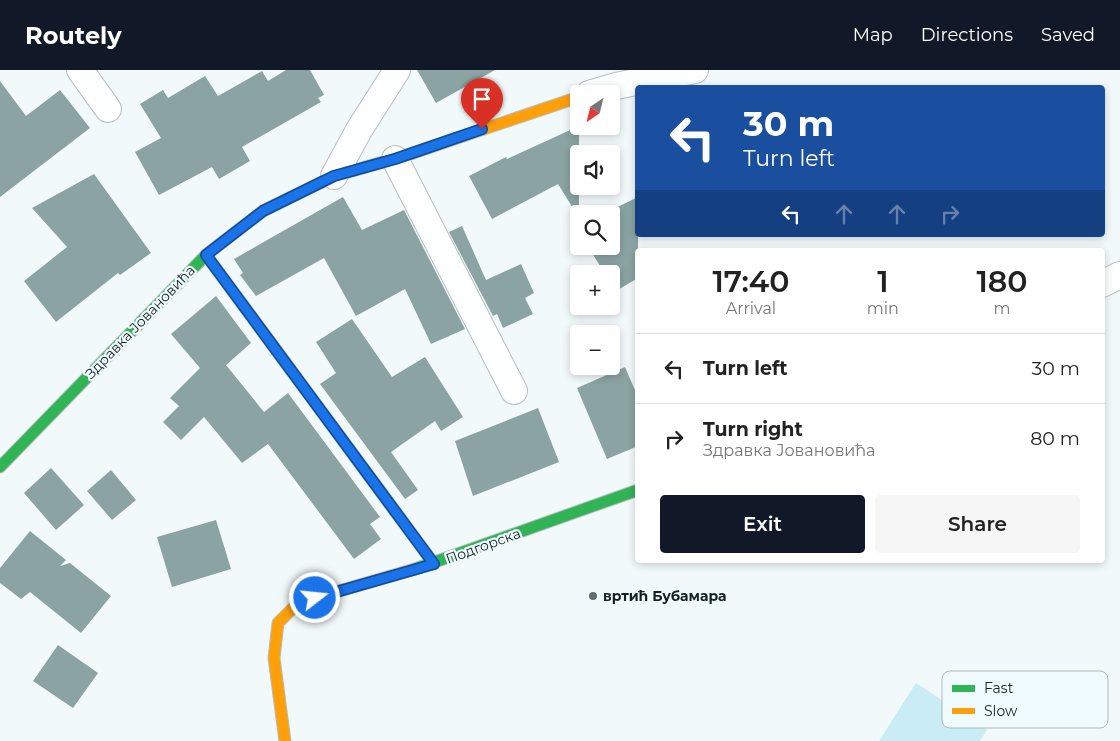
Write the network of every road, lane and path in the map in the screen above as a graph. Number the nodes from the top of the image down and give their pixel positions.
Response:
1 (80, 70) edge
2 (397, 70) edge
3 (695, 70) edge
4 (620, 85) edge
5 (570, 100) edge
6 (108, 109) dead end
7 (395, 159) junction
8 (334, 176) junction
9 (206, 255) junction
10 (1120, 275) edge
11 (1105, 282) edge
12 (514, 391) dead end
13 (0, 467) edge
14 (635, 491) edge
15 (434, 564) junction
16 (285, 741) edge

1 - 6 street
2 - 8 street
3 - 4 street
5 - 7 street, Здравка Јовановића
7 - 8 street, Здравка Јовановића
7 - 12 street
8 - 9 street, Здравка Јовановића
9 - 13 street, Здравка Јовановића
9 - 15 street
10 - 11 street
14 - 15 street, Подгорска
15 - 16 street, Подгорска

